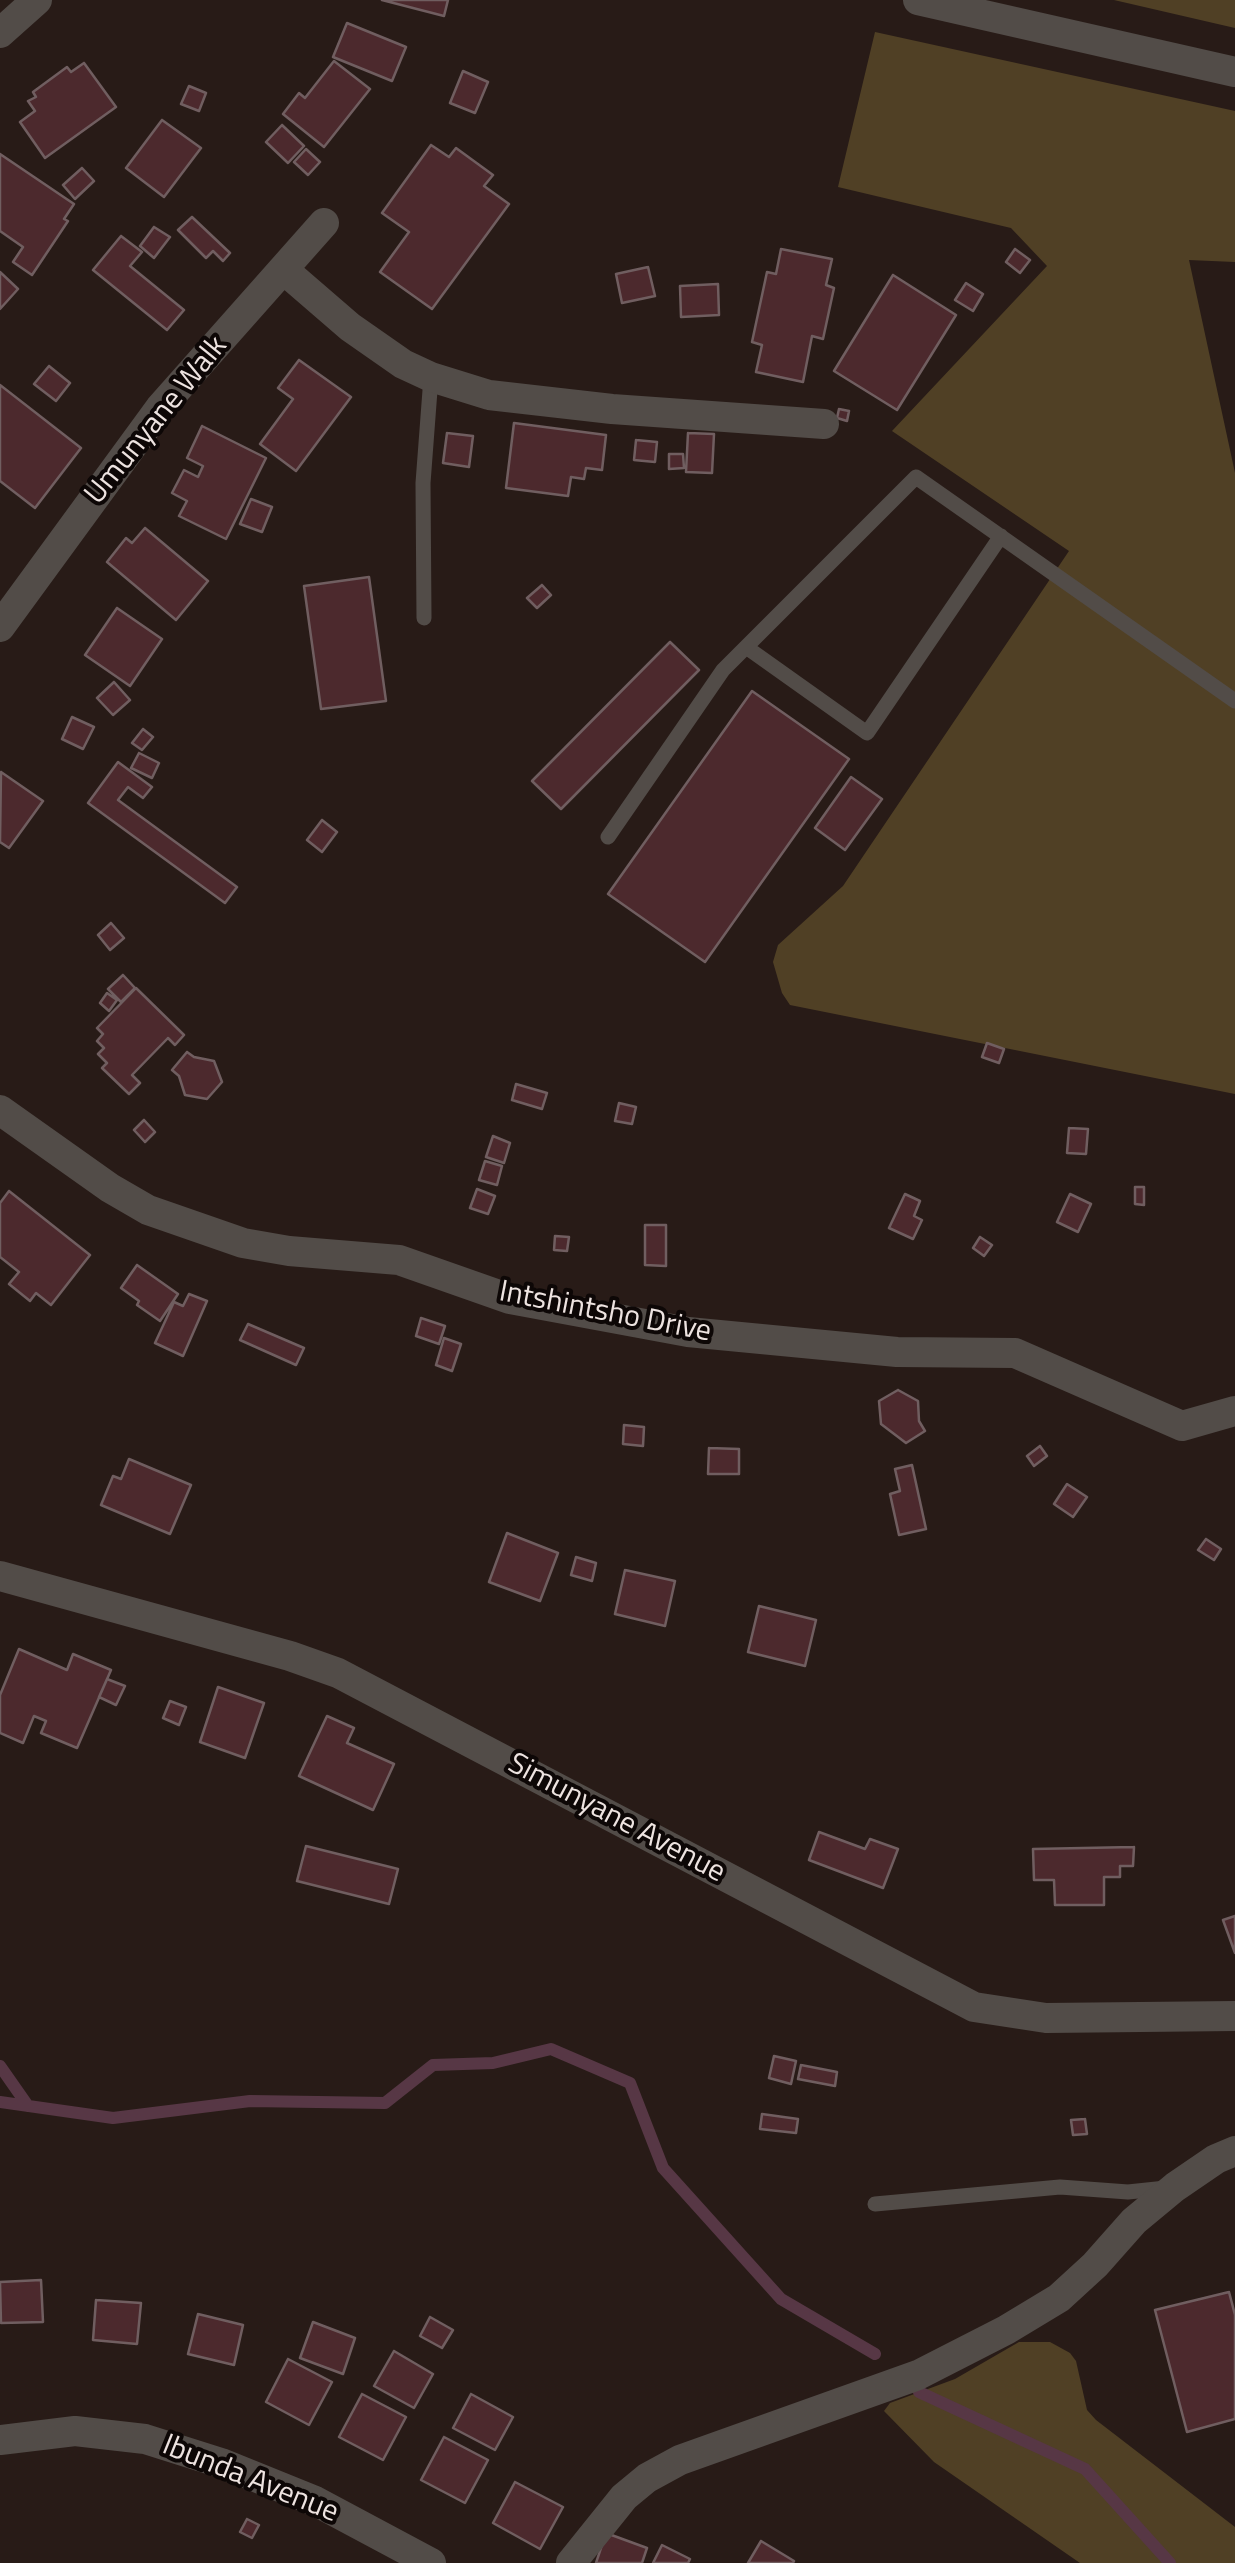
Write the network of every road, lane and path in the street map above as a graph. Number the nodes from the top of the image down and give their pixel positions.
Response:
1 (37, 0) edge
2 (918, 0) edge
3 (0, 32) edge
4 (1235, 72) edge
5 (324, 223) dead end
6 (284, 270) junction
7 (431, 377) junction
8 (824, 424) dead end
9 (1001, 536) junction
10 (424, 618) dead end
11 (0, 627) edge
12 (746, 647) junction
13 (1235, 702) edge
14 (608, 837) dead end
15 (0, 1110) edge
16 (1235, 1411) edge
17 (0, 1576) edge
18 (1235, 2016) edge
19 (1235, 2150) edge
20 (1175, 2188) junction
21 (875, 2204) dead end
22 (0, 2440) edge
23 (431, 2563) edge
24 (571, 2563) edge

1 - 3 street
2 - 4 street
5 - 6 street, Umunyane Walk
6 - 7 street
6 - 11 street, Umunyane Walk
7 - 8 street
7 - 10 lane
9 - 12 lane
9 - 12 lane
9 - 13 lane
12 - 14 lane
15 - 16 street, Intshintsho Drive
17 - 18 street, Simunyane Avenue
19 - 20 street
20 - 21 lane
20 - 24 street
22 - 23 street, Ibunda Avenue

